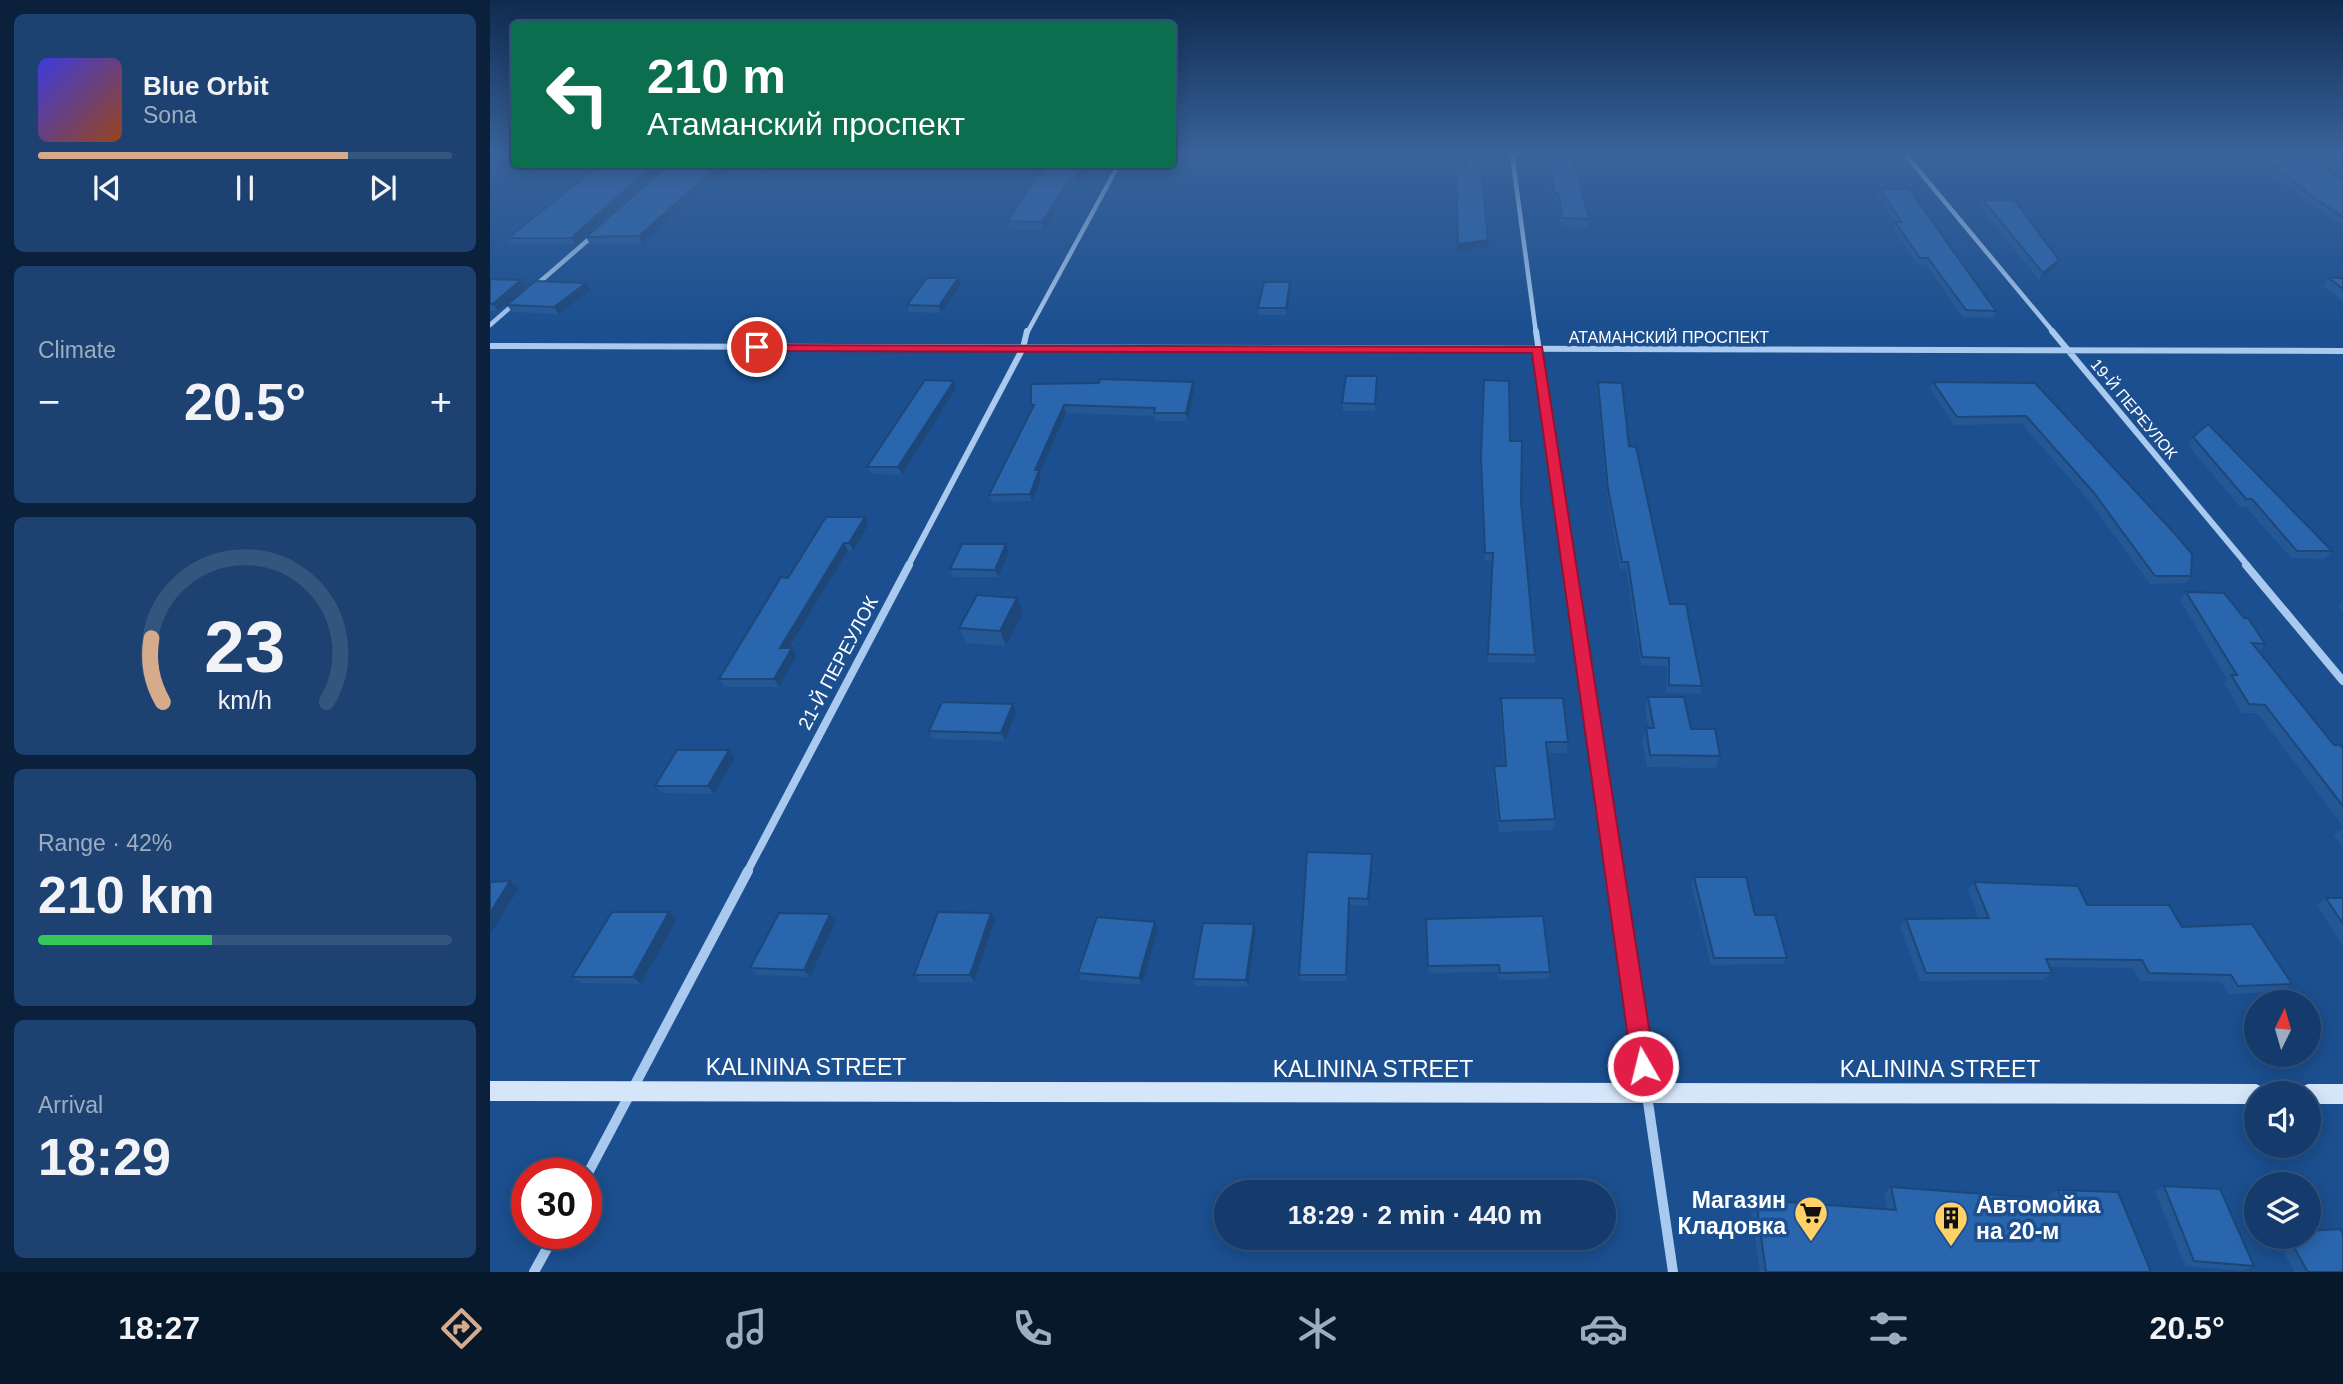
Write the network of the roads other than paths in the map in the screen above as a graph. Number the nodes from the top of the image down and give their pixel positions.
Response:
1 (1092, 213) edge
2 (1520, 213) edge
3 (1954, 213) edge
4 (603, 227) edge
5 (531, 289) edge
6 (521, 298) edge
7 (490, 324) edge
8 (490, 346) edge
9 (1023, 348) junction
10 (1538, 349) junction
11 (2067, 350) junction
12 (2343, 351) edge
13 (2343, 681) edge
14 (490, 1091) edge
15 (634, 1091) junction
16 (1648, 1094) junction
17 (2244, 1094) edge
18 (2321, 1094) edge
19 (2343, 1094) edge
20 (597, 1158) edge
21 (547, 1249) edge
22 (534, 1272) edge
23 (1673, 1272) edge

1 - 9 street, 21-Й ПЕРЕУЛОК
2 - 10 street
3 - 11 street, 19-Й ПЕРЕУЛОК
4 - 5 street
6 - 7 street
8 - 9 street, АТАМАНСКИЙ ПРОСПЕКТ
9 - 10 street, АТАМАНСКИЙ ПРОСПЕКТ
9 - 15 street, 21-Й ПЕРЕУЛОК
10 - 11 street, АТАМАНСКИЙ ПРОСПЕКТ
10 - 16 street
11 - 12 street, АТАМАНСКИЙ ПРОСПЕКТ
11 - 13 street, 19-Й ПЕРЕУЛОК
14 - 15 main road, KALININA STREET
15 - 16 main road, KALININA STREET
15 - 20 street, 21-Й ПЕРЕУЛОК
16 - 17 main road, KALININA STREET
16 - 23 street
18 - 19 main road
21 - 22 street

